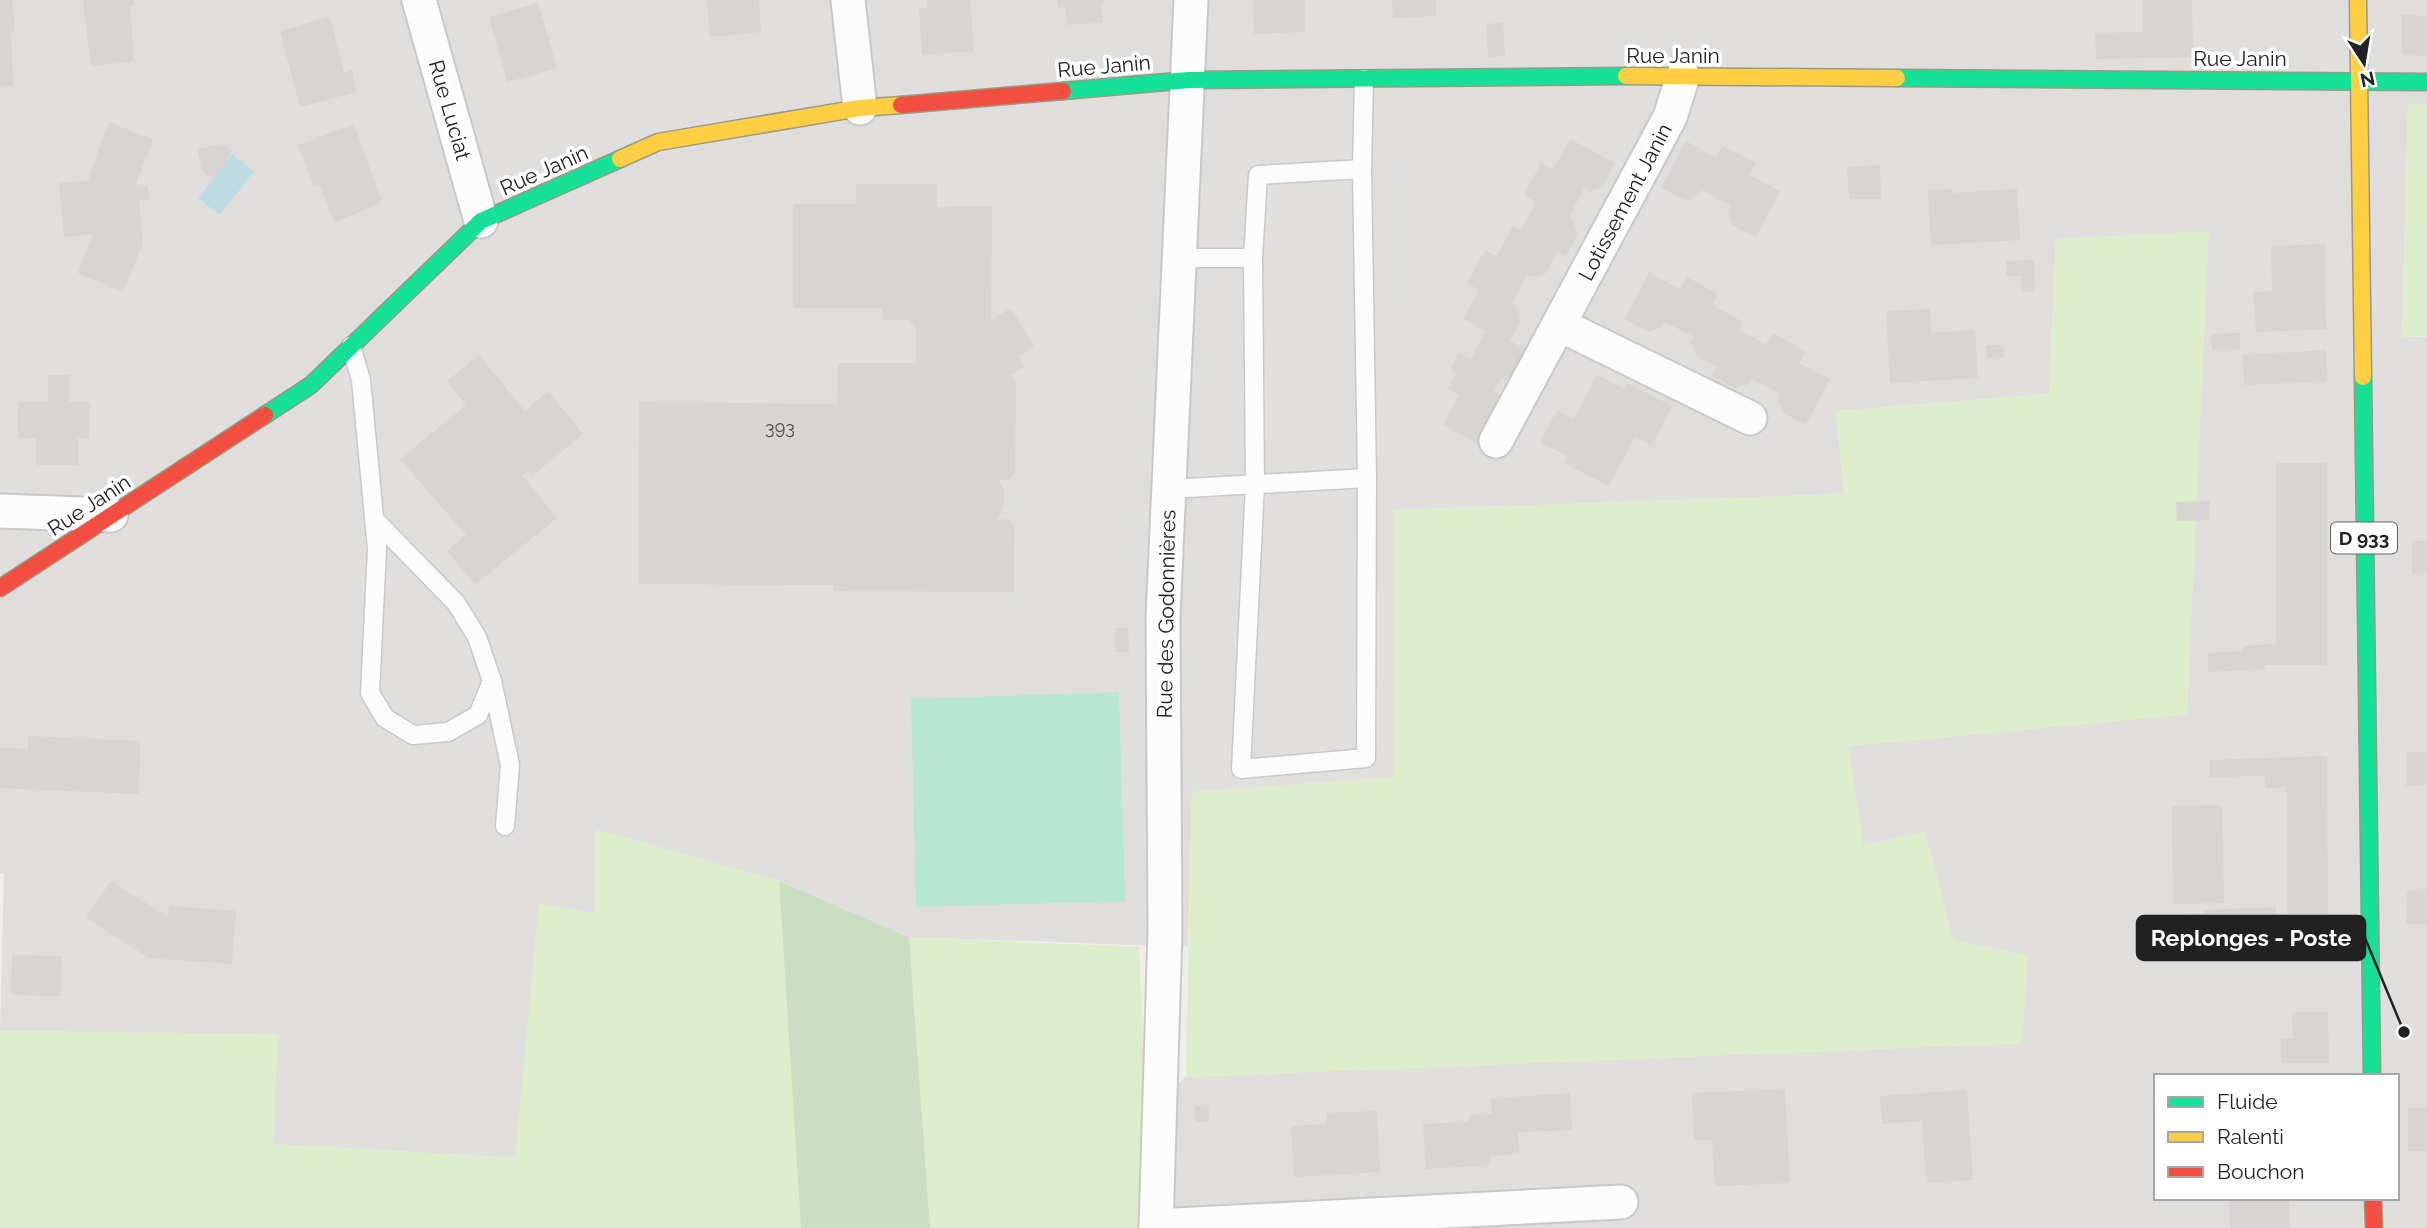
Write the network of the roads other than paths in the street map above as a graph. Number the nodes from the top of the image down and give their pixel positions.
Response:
1 (419, 0) edge
2 (848, 0) edge
3 (1191, 0) edge
4 (2358, 0) edge
5 (1683, 76) junction
6 (1364, 79) junction
7 (2359, 79) junction
8 (1189, 80) junction
9 (2427, 82) edge
10 (860, 108) junction
11 (1362, 169) junction
12 (481, 221) junction
13 (1180, 258) junction
14 (1253, 258) junction
15 (1560, 325) junction
16 (351, 346) junction
17 (1750, 418) dead end
18 (1496, 441) dead end
19 (1367, 478) junction
20 (1255, 484) junction
21 (1169, 489) junction
22 (0, 511) edge
23 (111, 515) junction
24 (374, 519) junction
25 (0, 588) edge
26 (492, 681) junction
27 (505, 827) dead end
28 (2372, 1074) edge
29 (2374, 1200) edge
30 (1621, 1202) dead end
31 (1156, 1227) edge
32 (2374, 1228) edge

1 - 12 street, Rue Luciat
2 - 10 street
3 - 8 street, Rue des Godonnières
4 - 7 street, D 933
5 - 6 street, Rue Janin
5 - 7 street, Rue Janin
5 - 15 street, Lotissement Janin
6 - 8 street, Rue Janin
6 - 11 lane
7 - 9 street, Rue Janin
7 - 28 street, D 933
8 - 10 street, Rue Janin
8 - 13 street, Rue des Godonnières
10 - 12 street, Rue Janin
11 - 14 lane
11 - 19 lane
12 - 16 street, Rue Janin
13 - 14 lane
13 - 21 street, Rue des Godonnières
14 - 20 lane
15 - 17 street
15 - 18 street, Lotissement Janin
16 - 23 street, Rue Janin
16 - 24 lane
19 - 20 lane
19 - 20 lane
20 - 21 lane
21 - 31 street, Rue des Godonnières
22 - 23 street
23 - 25 street, Rue Janin
24 - 26 lane
24 - 26 lane
26 - 27 lane
29 - 32 street
30 - 31 street

